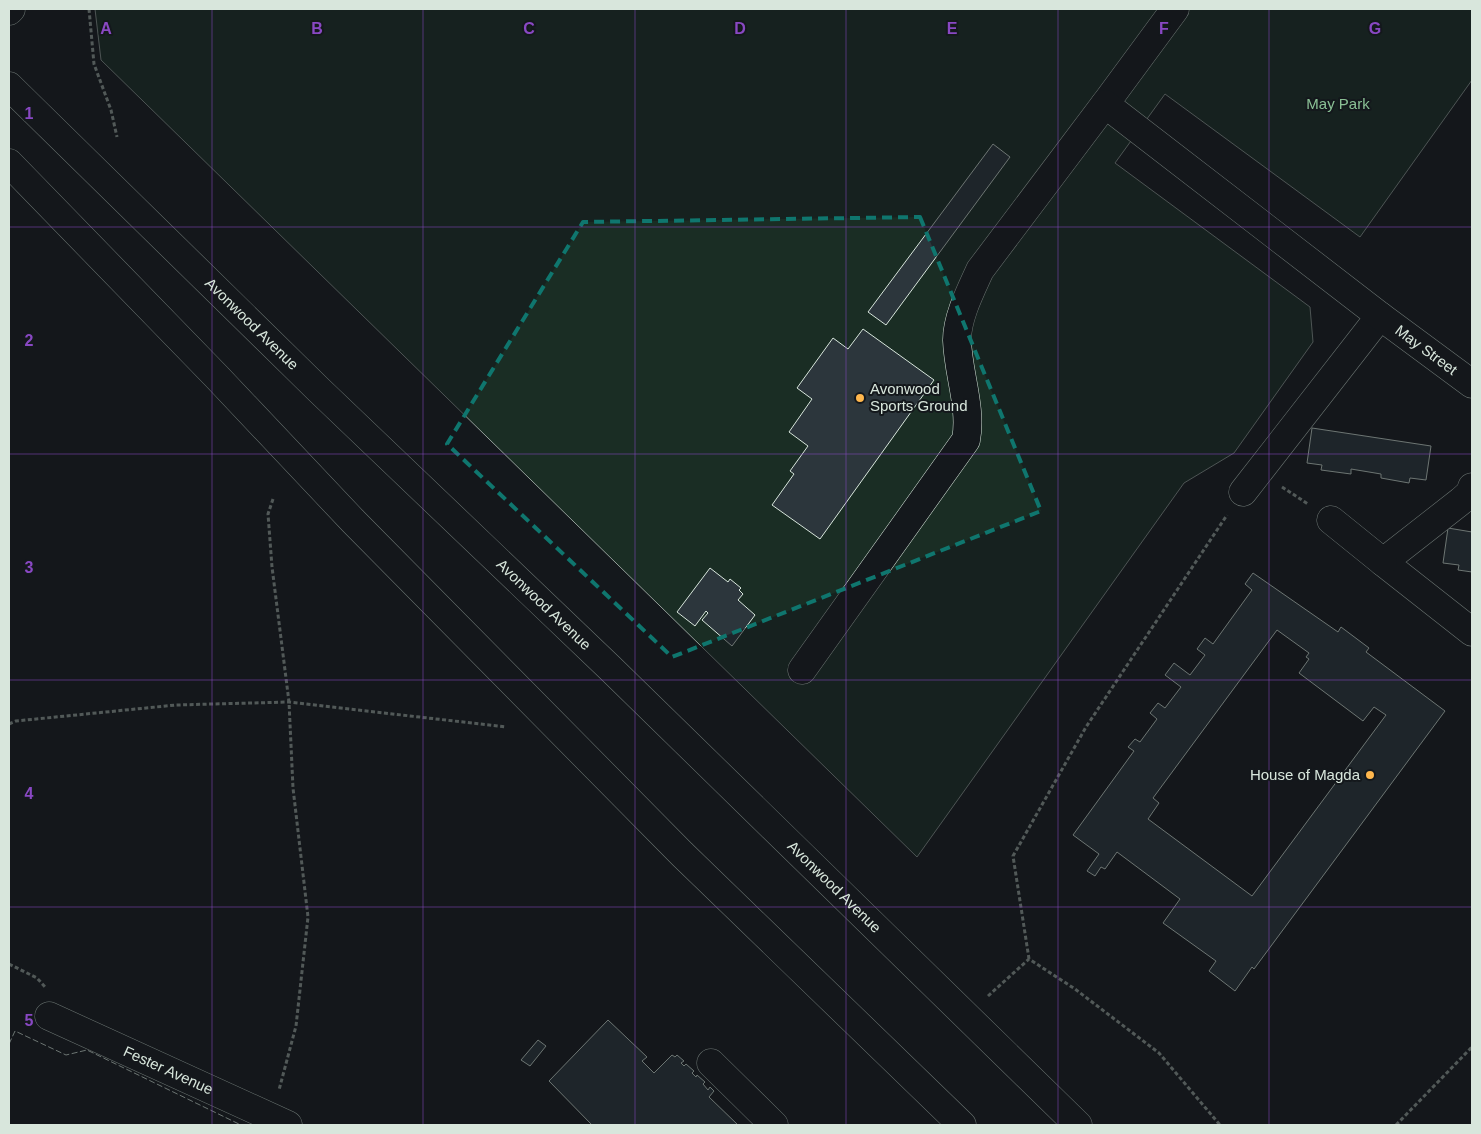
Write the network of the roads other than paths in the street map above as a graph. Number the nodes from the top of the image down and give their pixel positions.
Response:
1 (1175, 9) edge
2 (9, 86) edge
3 (1105, 104) junction
4 (9, 162) edge
5 (1380, 316) junction
6 (1468, 373) edge
7 (1250, 482) road end
8 (1472, 487) edge
9 (1331, 520) road end
10 (1383, 562) junction
11 (1472, 632) edge
12 (802, 670) dead end
13 (49, 1016) road end
14 (712, 1063) dead end
15 (276, 1123) edge
16 (774, 1125) edge
17 (962, 1125) edge
18 (1078, 1125) edge

1 - 3 main road
2 - 18 main road, Avonwood Avenue
3 - 5 main road, May Street
3 - 12 main road
4 - 17 main road
5 - 6 main road, May Street
5 - 7 main road
8 - 10 main road
9 - 10 main road
10 - 11 main road
13 - 15 main road, Fester Avenue
14 - 16 main road

